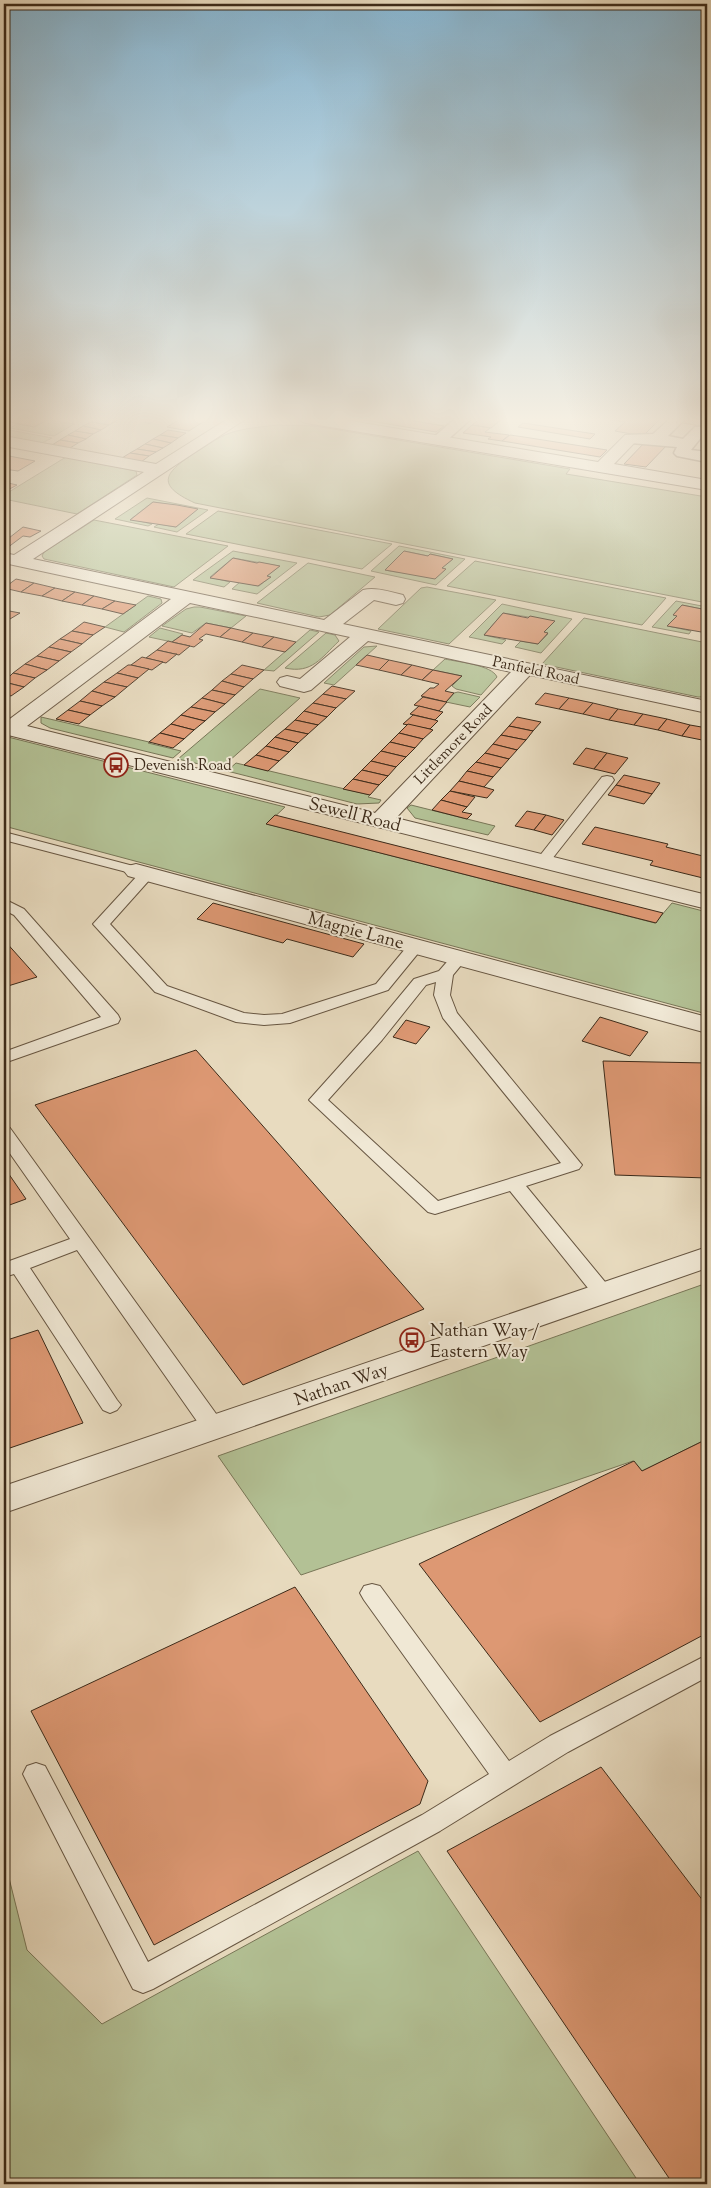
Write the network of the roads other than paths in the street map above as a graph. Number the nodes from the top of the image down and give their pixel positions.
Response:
1 (76, 520) edge
2 (11, 559) edge
3 (186, 596) junction
4 (396, 599) dead end
5 (330, 626) junction
6 (365, 634) junction
7 (526, 668) junction
8 (287, 682) dead end
9 (707, 706) edge
10 (7, 728) edge
11 (607, 780) dead end
12 (380, 821) junction
13 (4, 836) edge
14 (543, 861) junction
15 (141, 872) junction
16 (707, 902) edge
17 (4, 904) edge
18 (416, 946) junction
19 (452, 966) junction
20 (707, 1025) edge
21 (4, 1058) edge
22 (4, 1132) edge
23 (514, 1183) junction
24 (82, 1241) junction
25 (707, 1257) edge
26 (11, 1268) edge
27 (603, 1293) junction
28 (110, 1405) dead end
29 (214, 1428) junction
30 (4, 1500) edge
31 (372, 1593) dead end
32 (707, 1665) edge
33 (36, 1774) dead end
34 (506, 1777) junction

1 - 2 street
2 - 3 street, Panfield Road
3 - 5 street, Panfield Road
3 - 10 street
4 - 5 street
5 - 6 street, Panfield Road
6 - 7 street, Panfield Road
6 - 8 street
7 - 9 street, Panfield Road
7 - 12 street, Littlemore Road
10 - 12 street, Sewell Road
11 - 14 lane
12 - 14 street, Sewell Road
13 - 15 lane, Magpie Lane
14 - 16 street, Sewell Road
15 - 18 street, Magpie Lane
15 - 18 lane
17 - 21 lane
18 - 19 street, Magpie Lane
19 - 20 street, Magpie Lane
19 - 23 lane
19 - 23 lane
22 - 24 lane
23 - 27 lane
24 - 26 lane
24 - 29 lane
25 - 27 street, Nathan Way
26 - 28 lane
27 - 29 street, Nathan Way
29 - 30 street, Nathan Way
31 - 34 lane
32 - 34 lane
33 - 34 lane

